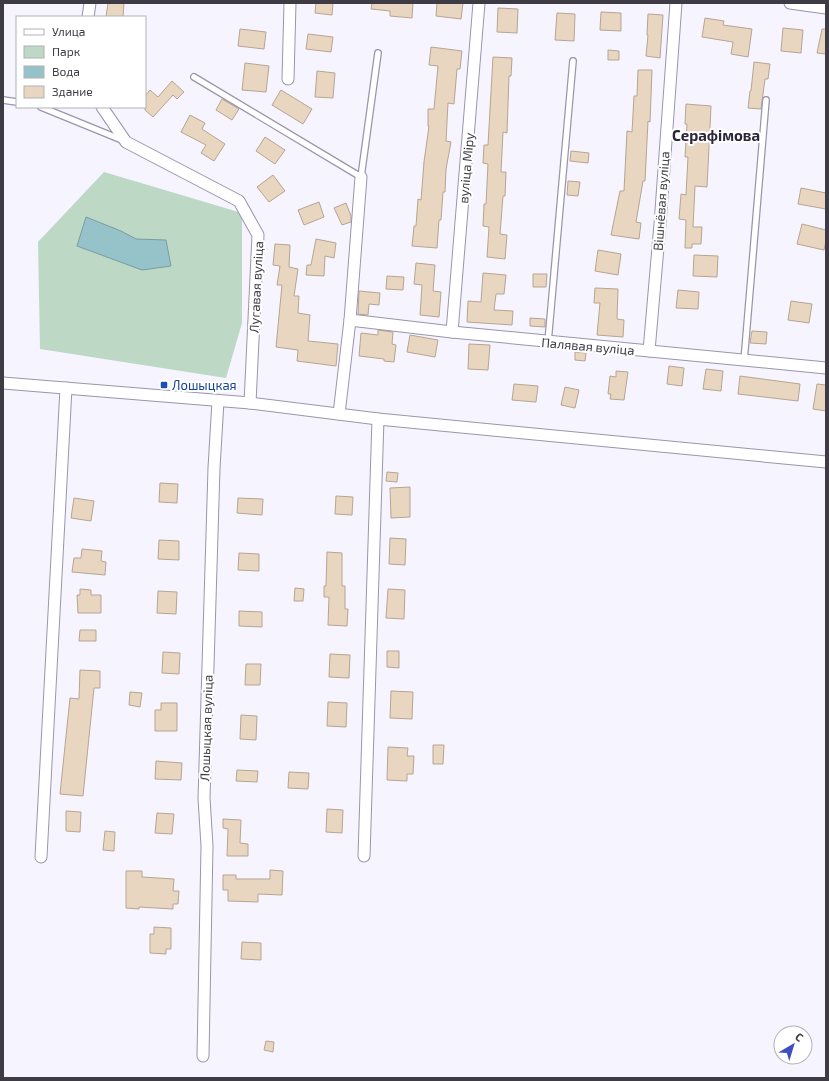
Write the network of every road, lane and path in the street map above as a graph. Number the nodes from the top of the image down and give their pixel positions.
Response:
1 (90, 3) edge
2 (290, 3) edge
3 (479, 3) edge
4 (676, 3) edge
5 (790, 3) edge
6 (826, 8) edge
7 (88, 16) edge
8 (378, 53) dead end
9 (573, 61) dead end
10 (194, 77) dead end
11 (288, 79) dead end
12 (3, 100) edge
13 (766, 100) dead end
14 (16, 102) edge
15 (43, 108) edge
16 (103, 108) edge
17 (126, 142) junction
18 (361, 177) junction
19 (350, 320) junction
20 (452, 332) junction
21 (548, 342) junction
22 (649, 351) junction
23 (744, 360) junction
24 (826, 368) edge
25 (3, 383) edge
26 (66, 388) junction
27 (218, 401) junction
28 (250, 403) junction
29 (340, 414) junction
30 (378, 419) junction
31 (826, 462) edge
32 (364, 856) dead end
33 (42, 857) dead end
34 (203, 1056) dead end

1 - 7 street
2 - 11 street
3 - 20 street, вуліца Міру
4 - 22 street, Вішнёвая вуліца
5 - 6 street
8 - 18 lane
9 - 21 lane
10 - 18 lane
12 - 14 lane
13 - 23 lane
15 - 17 lane
16 - 17 street, Лугавая вуліца
17 - 28 street, Лугавая вуліца
18 - 19 street
19 - 20 street, Палявая вуліца
19 - 29 street
20 - 21 street, Палявая вуліца
21 - 22 street, Палявая вуліца
22 - 23 street, Палявая вуліца
23 - 24 street, Палявая вуліца
25 - 26 street
26 - 27 street
26 - 33 street
27 - 28 street
27 - 34 street, Лошыцкая вуліца
28 - 29 street
29 - 30 street
30 - 31 street
30 - 32 street

